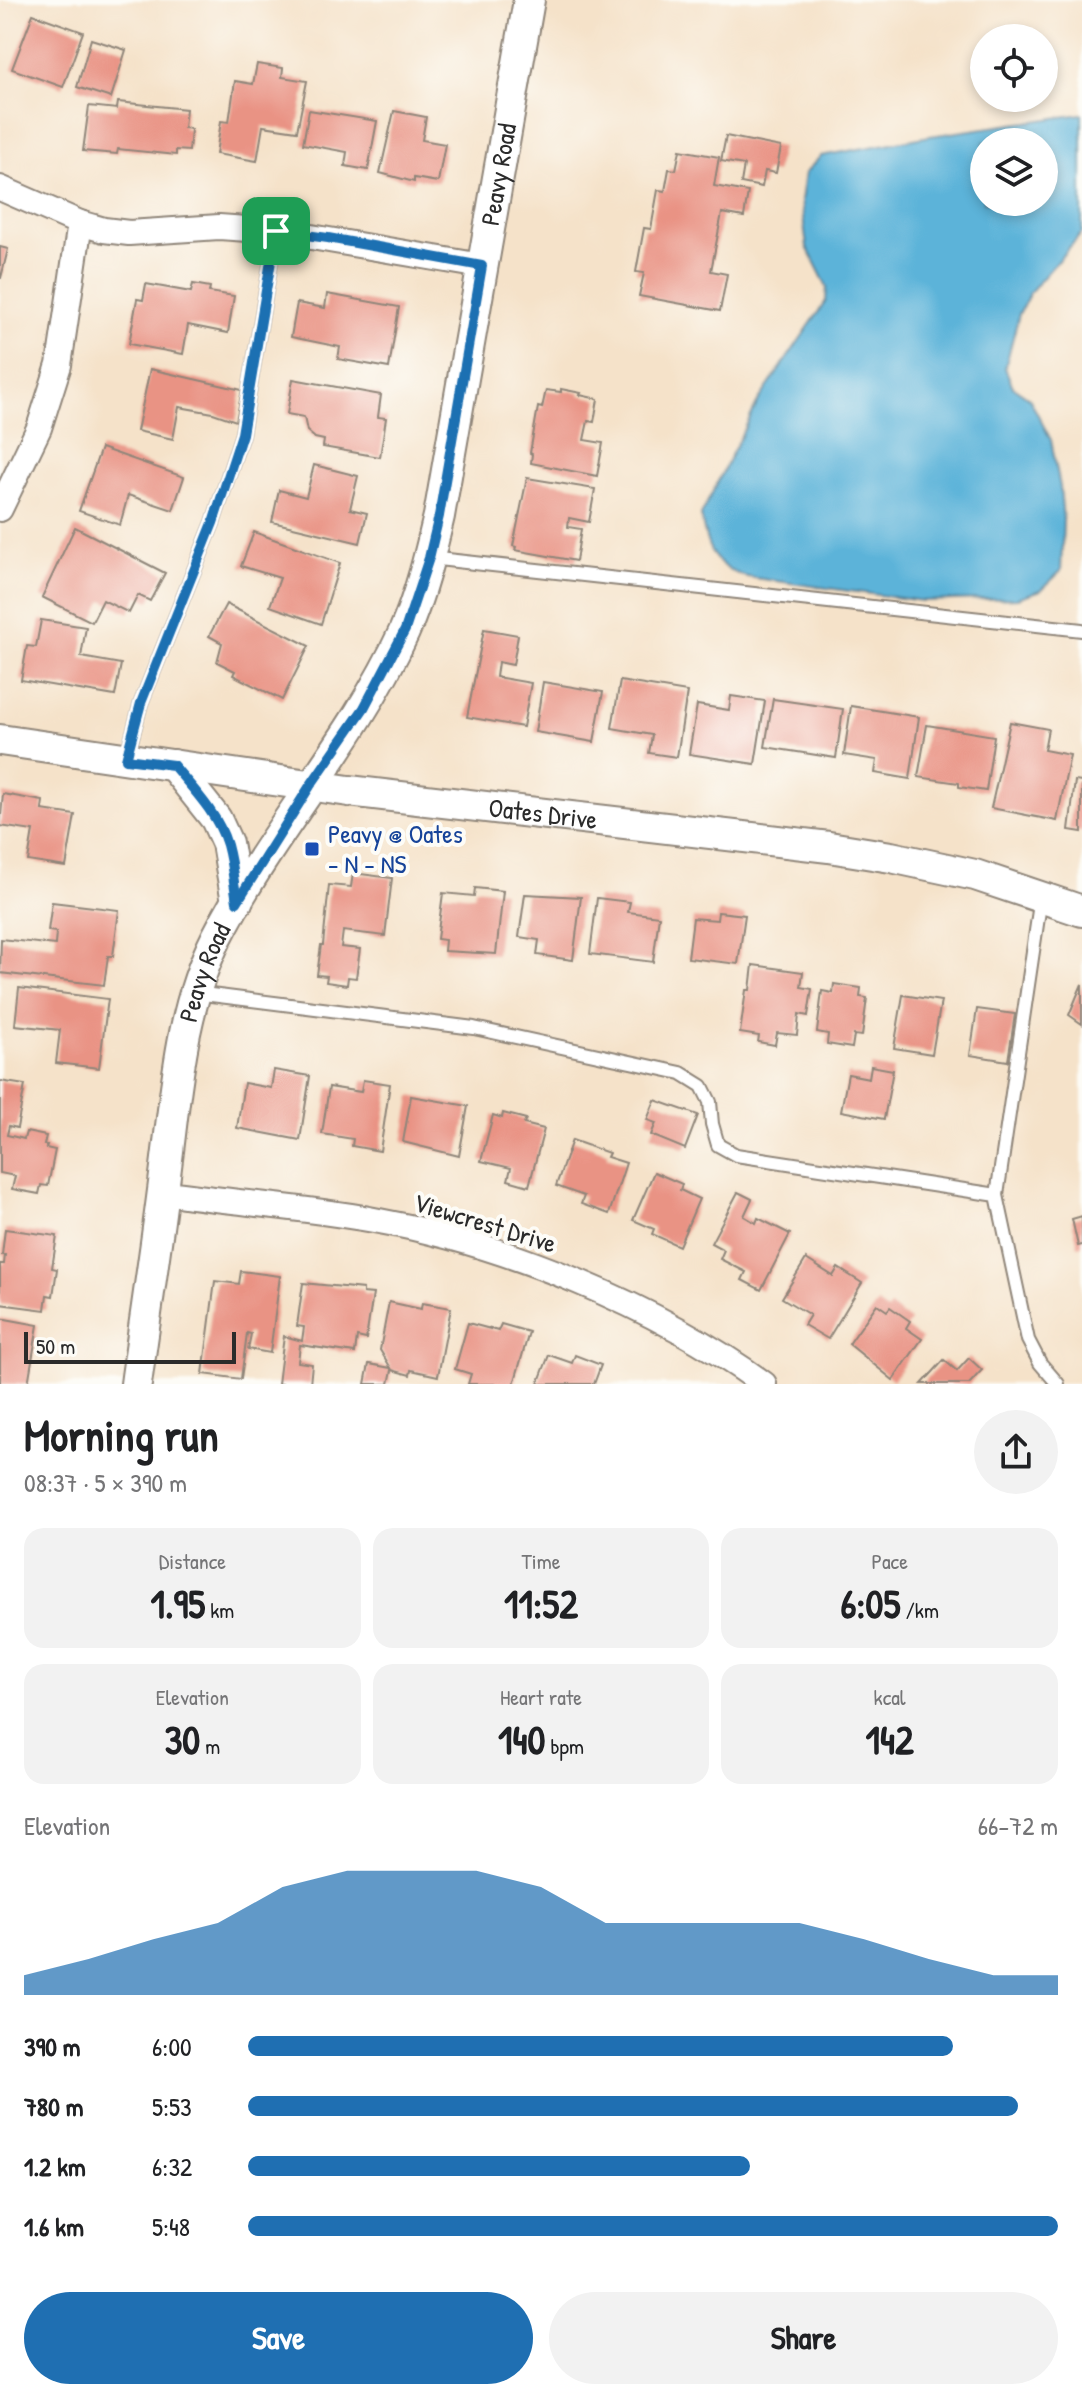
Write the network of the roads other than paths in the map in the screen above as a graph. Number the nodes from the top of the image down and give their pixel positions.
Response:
1 (529, 0) edge
2 (0, 188) edge
3 (80, 223) junction
4 (276, 231) junction
5 (482, 266) junction
6 (0, 509) edge
7 (429, 558) junction
8 (1082, 630) edge
9 (0, 740) edge
10 (126, 759) junction
11 (173, 765) junction
12 (310, 786) junction
13 (1041, 896) junction
14 (237, 902) junction
15 (1082, 911) edge
16 (195, 993) junction
17 (163, 1192) junction
18 (997, 1195) junction
19 (136, 1384) edge
20 (764, 1384) edge
21 (1058, 1384) edge

1 - 5 street, Peavy Road
2 - 3 street
3 - 4 street
3 - 6 street
4 - 5 street
4 - 10 lane
5 - 7 street, Peavy Road
7 - 8 lane
7 - 12 street, Peavy Road
9 - 10 street, Oates Drive
10 - 11 street, Oates Drive
11 - 12 street, Oates Drive
11 - 14 street
12 - 13 street, Oates Drive
12 - 14 street, Peavy Road
13 - 15 street, Oates Drive
13 - 18 lane
14 - 16 street, Peavy Road
16 - 17 street, Peavy Road
16 - 18 lane
17 - 19 street, Peavy Road
17 - 20 street, Viewcrest Drive
18 - 21 lane

